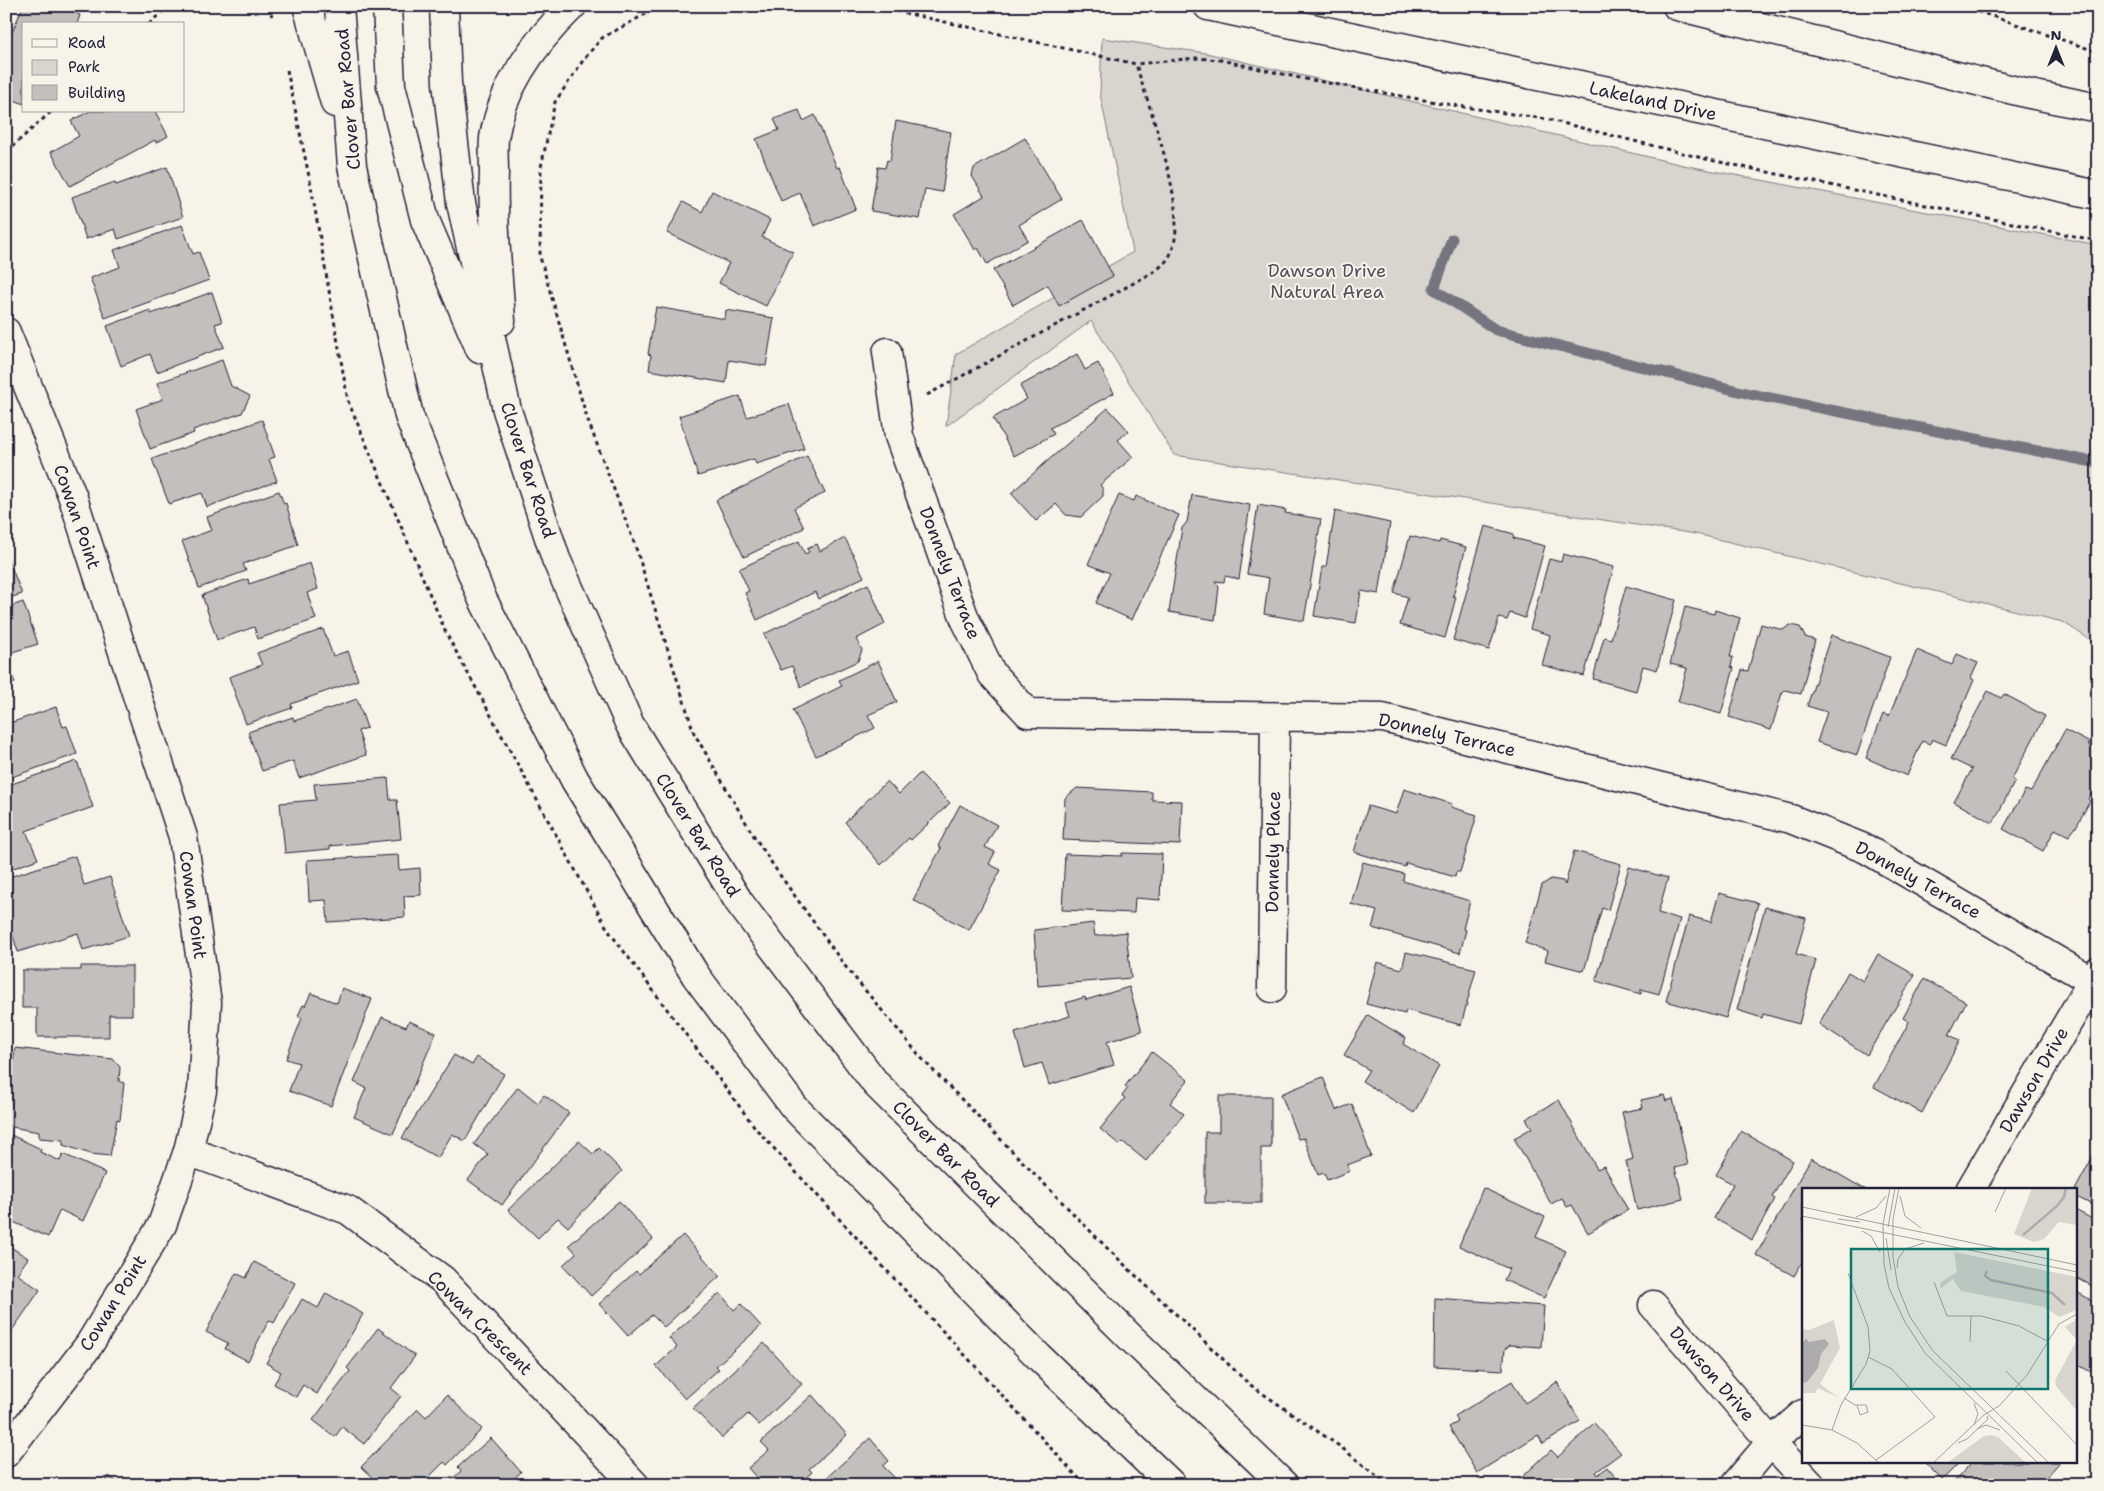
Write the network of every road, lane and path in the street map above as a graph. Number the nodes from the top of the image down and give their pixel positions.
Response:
1 (168, 6) edge
2 (307, 6) edge
3 (339, 6) edge
4 (386, 6) edge
5 (444, 6) edge
6 (572, 6) edge
7 (660, 6) edge
8 (873, 6) edge
9 (1208, 6) edge
10 (1677, 6) edge
11 (1954, 6) edge
12 (151, 22) edge
13 (2098, 52) edge
14 (1136, 64) junction
15 (2098, 108) edge
16 (51, 112) edge
17 (6, 152) edge
18 (352, 166) junction
19 (2098, 195) edge
20 (2098, 241) edge
21 (6, 332) edge
22 (887, 352) dead end
23 (963, 376) dead end
24 (507, 410) junction
25 (1275, 717) junction
26 (2095, 976) edge
27 (1272, 988) dead end
28 (188, 1150) junction
29 (1971, 1188) edge
30 (1653, 1305) dead end
31 (1802, 1415) edge
32 (1771, 1442) junction
33 (6, 1452) edge
34 (635, 1485) edge
35 (1172, 1485) edge
36 (1284, 1485) edge
37 (1388, 1485) edge
38 (1735, 1485) edge
39 (1811, 1485) edge

1 - 12 path
2 - 18 main road
3 - 18 main road, Clover Bar Road
4 - 24 main road
5 - 24 main road, Clover Bar Road
6 - 24 main road
7 - 37 path
8 - 14 path
9 - 19 main road, Lakeland Drive
10 - 15 main road
11 - 13 path
14 - 20 path
14 - 23 path
16 - 17 path
18 - 35 main road, Clover Bar Road
21 - 28 main road, Cowan Point
22 - 25 main road, Donnely Terrace
24 - 36 main road, Clover Bar Road
25 - 26 main road, Donnely Terrace
25 - 27 main road, Donnely Place
26 - 29 main road, Dawson Drive
28 - 33 main road, Cowan Point
28 - 34 main road, Cowan Crescent
30 - 32 main road, Dawson Drive
31 - 32 main road
32 - 38 main road
32 - 39 main road, Dawson Drive

